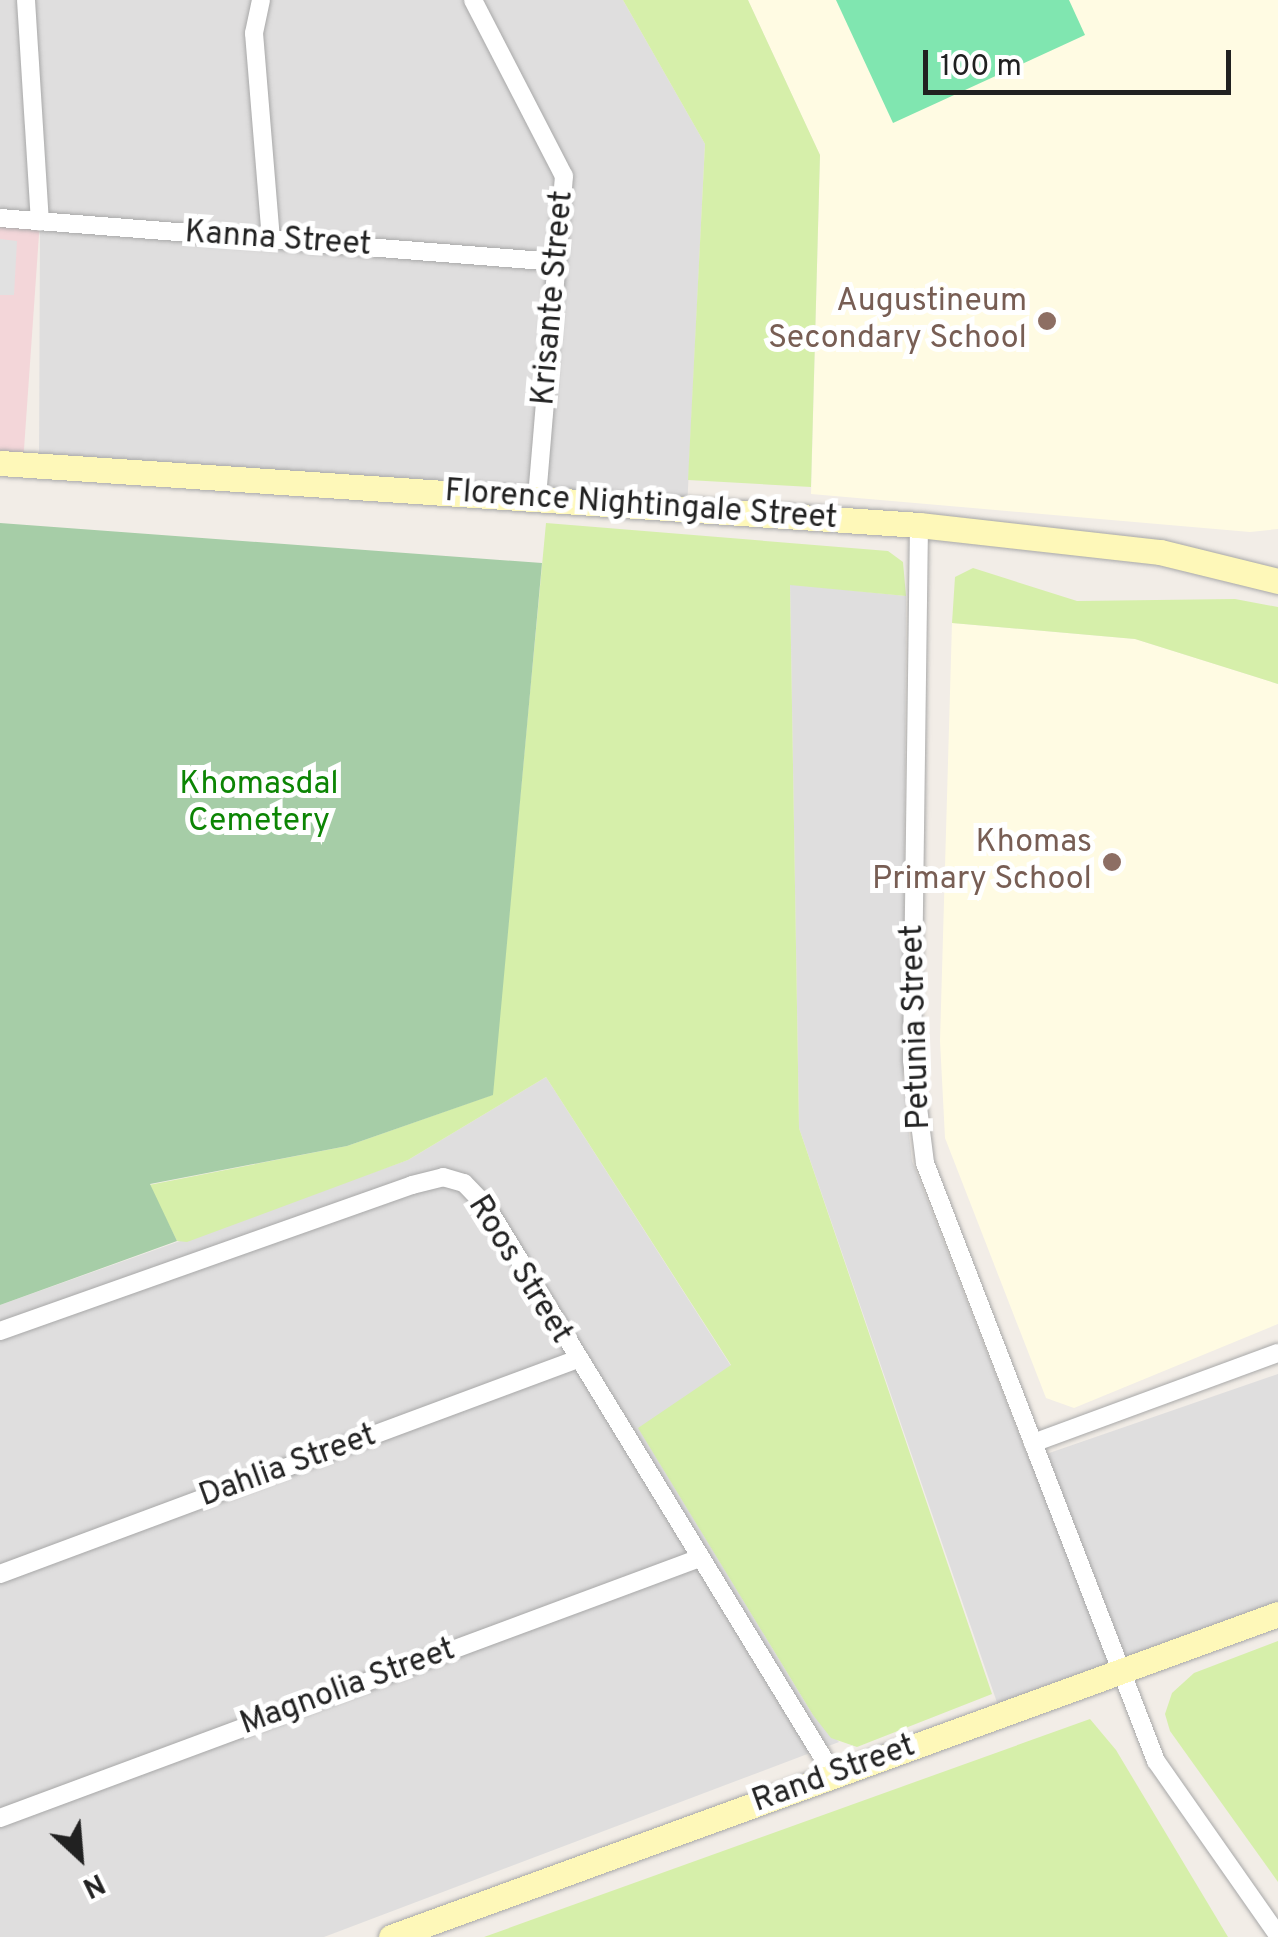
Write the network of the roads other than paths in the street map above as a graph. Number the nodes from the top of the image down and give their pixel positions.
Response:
1 (26, 0) edge
2 (260, 0) edge
3 (473, 0) edge
4 (0, 218) edge
5 (40, 222) junction
6 (271, 239) junction
7 (556, 262) junction
8 (0, 462) edge
9 (537, 499) junction
10 (919, 526) junction
11 (1278, 581) edge
12 (0, 1330) edge
13 (1278, 1353) edge
14 (575, 1360) junction
15 (1033, 1444) junction
16 (697, 1559) junction
17 (0, 1574) edge
18 (1278, 1614) edge
19 (1118, 1672) junction
20 (833, 1774) junction
21 (0, 1818) edge
22 (1278, 1935) edge
23 (391, 1937) edge

1 - 5 street
2 - 6 street
3 - 7 street, Krisante Street
4 - 5 street, Kanna Street
5 - 6 street, Kanna Street
6 - 7 street, Kanna Street
7 - 9 street, Krisante Street
8 - 9 main road, Florence Nightingale Street
9 - 10 main road, Florence Nightingale Street
10 - 11 main road, Florence Nightingale Street
10 - 15 street, Petunia Street
12 - 14 street, Roos Street
13 - 15 street
14 - 16 street, Roos Street
14 - 17 street, Dahlia Street
15 - 19 street, Petunia Street
16 - 20 street, Roos Street
16 - 21 street, Magnolia Street
18 - 19 main road, Rand Street
19 - 20 main road, Rand Street
19 - 22 street, Petunia Street
20 - 23 main road, Rand Street

